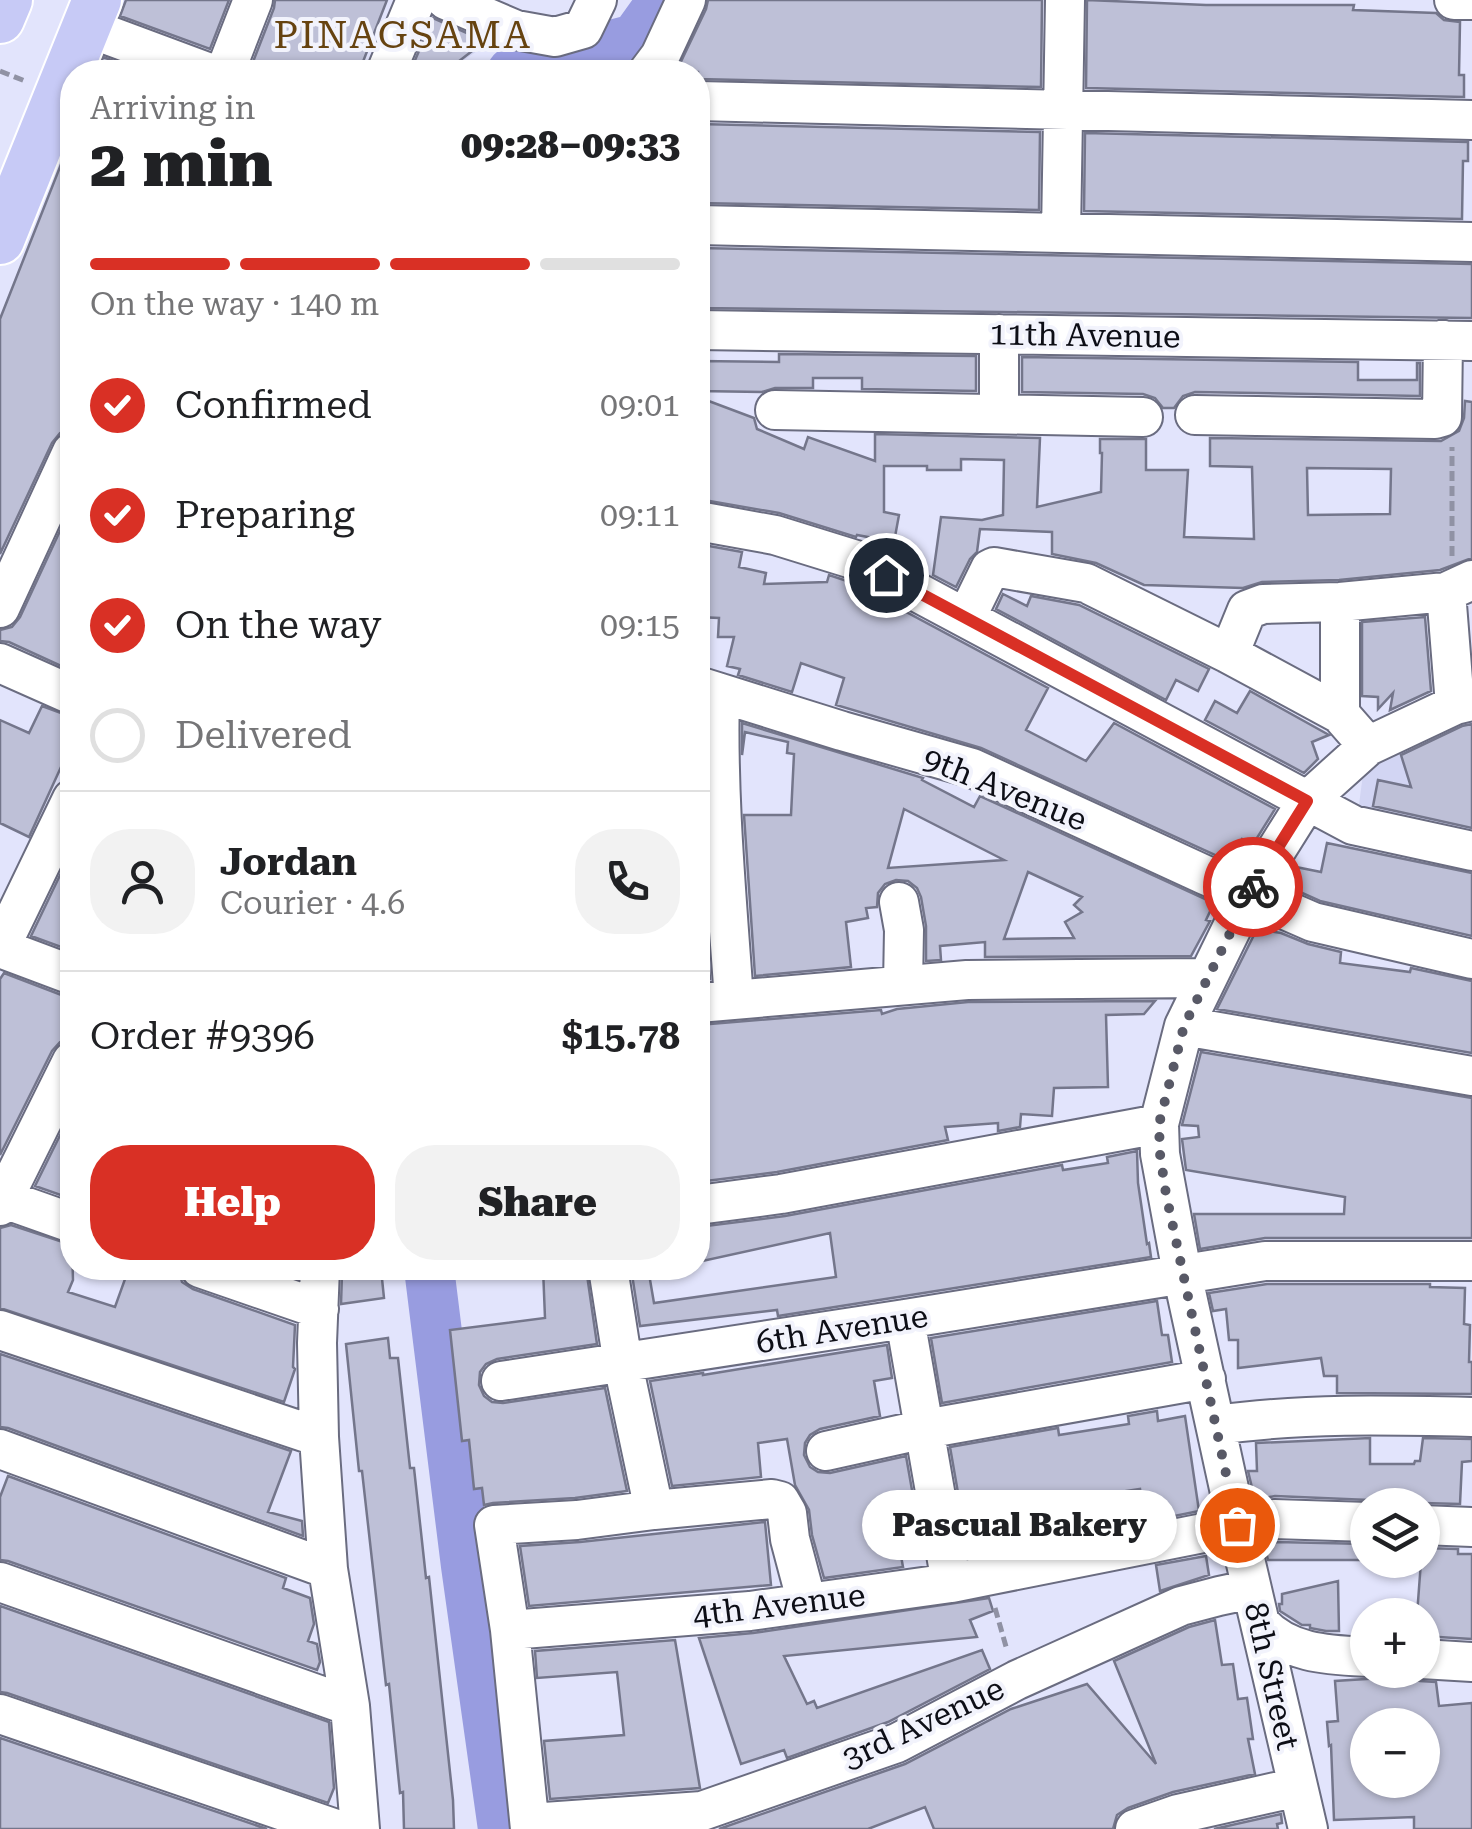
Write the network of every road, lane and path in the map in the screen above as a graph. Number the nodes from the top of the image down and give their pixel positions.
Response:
1 (8, 0) edge
2 (253, 0) edge
3 (416, 0) edge
4 (446, 0) edge
5 (597, 0) edge
6 (686, 0) edge
7 (1064, 0) edge
8 (1454, 0) edge
9 (1472, 0) edge
10 (92, 14) edge
11 (0, 18) edge
12 (73, 60) edge
13 (183, 60) edge
14 (230, 60) edge
15 (391, 60) edge
16 (657, 60) edge
17 (60, 93) edge
18 (710, 102) edge
19 (1063, 109) junction
20 (1472, 120) edge
21 (710, 225) edge
22 (1060, 233) junction
23 (0, 240) edge
24 (1472, 242) edge
25 (710, 330) edge
26 (1000, 334) junction
27 (1458, 340) edge
28 (776, 410) dead end
29 (1000, 413) junction
30 (1196, 415) dead end
31 (1142, 417) dead end
32 (1452, 444) dead end
33 (60, 478) edge
34 (710, 523) edge
35 (1452, 540) dead end
36 (1459, 586) edge
37 (1340, 602) junction
38 (0, 608) edge
39 (966, 618) junction
40 (1229, 654) junction
41 (0, 663) edge
42 (60, 690) edge
43 (710, 690) edge
44 (710, 694) edge
45 (1464, 703) edge
46 (1340, 714) junction
47 (1368, 746) junction
48 (1307, 801) junction
49 (60, 847) edge
50 (1472, 851) edge
51 (1248, 895) junction
52 (900, 902) dead end
53 (0, 948) edge
54 (1472, 959) edge
55 (60, 970) edge
56 (1206, 978) junction
57 (903, 985) junction
58 (716, 1001) edge
59 (1184, 1026) junction
60 (1472, 1076) edge
61 (60, 1108) edge
62 (1159, 1124) junction
63 (2, 1202) edge
64 (710, 1203) edge
65 (60, 1219) edge
66 (1472, 1260) edge
67 (1182, 1273) junction
68 (235, 1280) edge
69 (319, 1280) edge
70 (610, 1280) edge
71 (318, 1309) junction
72 (905, 1320) junction
73 (0, 1330) edge
74 (623, 1364) junction
75 (1206, 1379) junction
76 (502, 1381) dead end
77 (1472, 1417) edge
78 (1217, 1426) junction
79 (925, 1429) junction
80 (319, 1437) junction
81 (0, 1449) edge
82 (826, 1450) dead end
83 (654, 1510) junction
84 (1350, 1521) edge
85 (1237, 1525) junction
86 (1440, 1526) edge
87 (1472, 1527) edge
88 (328, 1568) junction
89 (969, 1580) junction
90 (0, 1582) edge
91 (806, 1603) junction
92 (1256, 1606) junction
93 (510, 1630) junction
94 (1329, 1655) junction
95 (1350, 1656) edge
96 (1440, 1660) edge
97 (1472, 1662) edge
98 (1017, 1680) junction
99 (1280, 1703) junction
100 (350, 1706) junction
101 (0, 1714) edge
102 (1298, 1788) junction
103 (530, 1826) edge
104 (336, 1829) edge
105 (360, 1829) edge
106 (1135, 1829) edge
107 (1308, 1829) edge

1 - 11 main road
2 - 14 street
3 - 15 street
4 - 5 street
6 - 16 street
7 - 19 street
8 - 9 street
10 - 12 main road
10 - 13 street
17 - 23 main road
18 - 19 street
19 - 20 street
19 - 22 street
21 - 22 street
22 - 24 street
25 - 26 street, 11th Avenue
26 - 27 street, 11th Avenue
26 - 29 street
27 - 30 street
28 - 29 street
29 - 31 street
32 - 35 path
33 - 38 street
34 - 39 street
36 - 37 street
36 - 45 street
37 - 40 street
37 - 46 street
39 - 40 street
39 - 48 street
40 - 46 street
41 - 42 street
43 - 51 street, 9th Avenue
44 - 58 street
45 - 47 street, 8th Street
46 - 47 street
47 - 48 street, 8th Street
48 - 50 street
48 - 51 street, 8th Street
49 - 53 street
51 - 54 street, 9th Avenue
51 - 56 street, 8th Street
52 - 57 street
53 - 55 street
56 - 57 street
56 - 59 street, 8th Street
57 - 58 street
59 - 60 street
59 - 62 street, 8th Street
61 - 63 street
62 - 64 street
62 - 67 street, 8th Street
63 - 65 street
66 - 67 street, 6th Avenue
67 - 72 street, 6th Avenue
67 - 75 street, 8th Street
68 - 71 street
69 - 71 street
70 - 74 street
71 - 80 street
72 - 74 street, 6th Avenue
72 - 79 street
73 - 80 street
74 - 76 street, 6th Avenue
74 - 83 street
75 - 78 street, 8th Street
75 - 79 street
77 - 78 street
78 - 85 street, 8th Street
79 - 82 street
79 - 89 street
80 - 88 street
81 - 88 street
83 - 91 street
83 - 93 street
84 - 85 street, 4th Avenue
85 - 89 street, 4th Avenue
85 - 92 street, 8th Street
86 - 87 street
88 - 100 street
89 - 91 street, 4th Avenue
89 - 98 path
90 - 100 street
91 - 93 street, 4th Avenue
92 - 94 street
92 - 98 street, 3rd Avenue
92 - 99 street, 8th Street
93 - 103 street
94 - 95 street
94 - 99 street
96 - 97 street
98 - 103 street, 3rd Avenue
99 - 102 street, 8th Street
100 - 105 street
101 - 104 street
102 - 106 street
102 - 107 street, 8th Street

